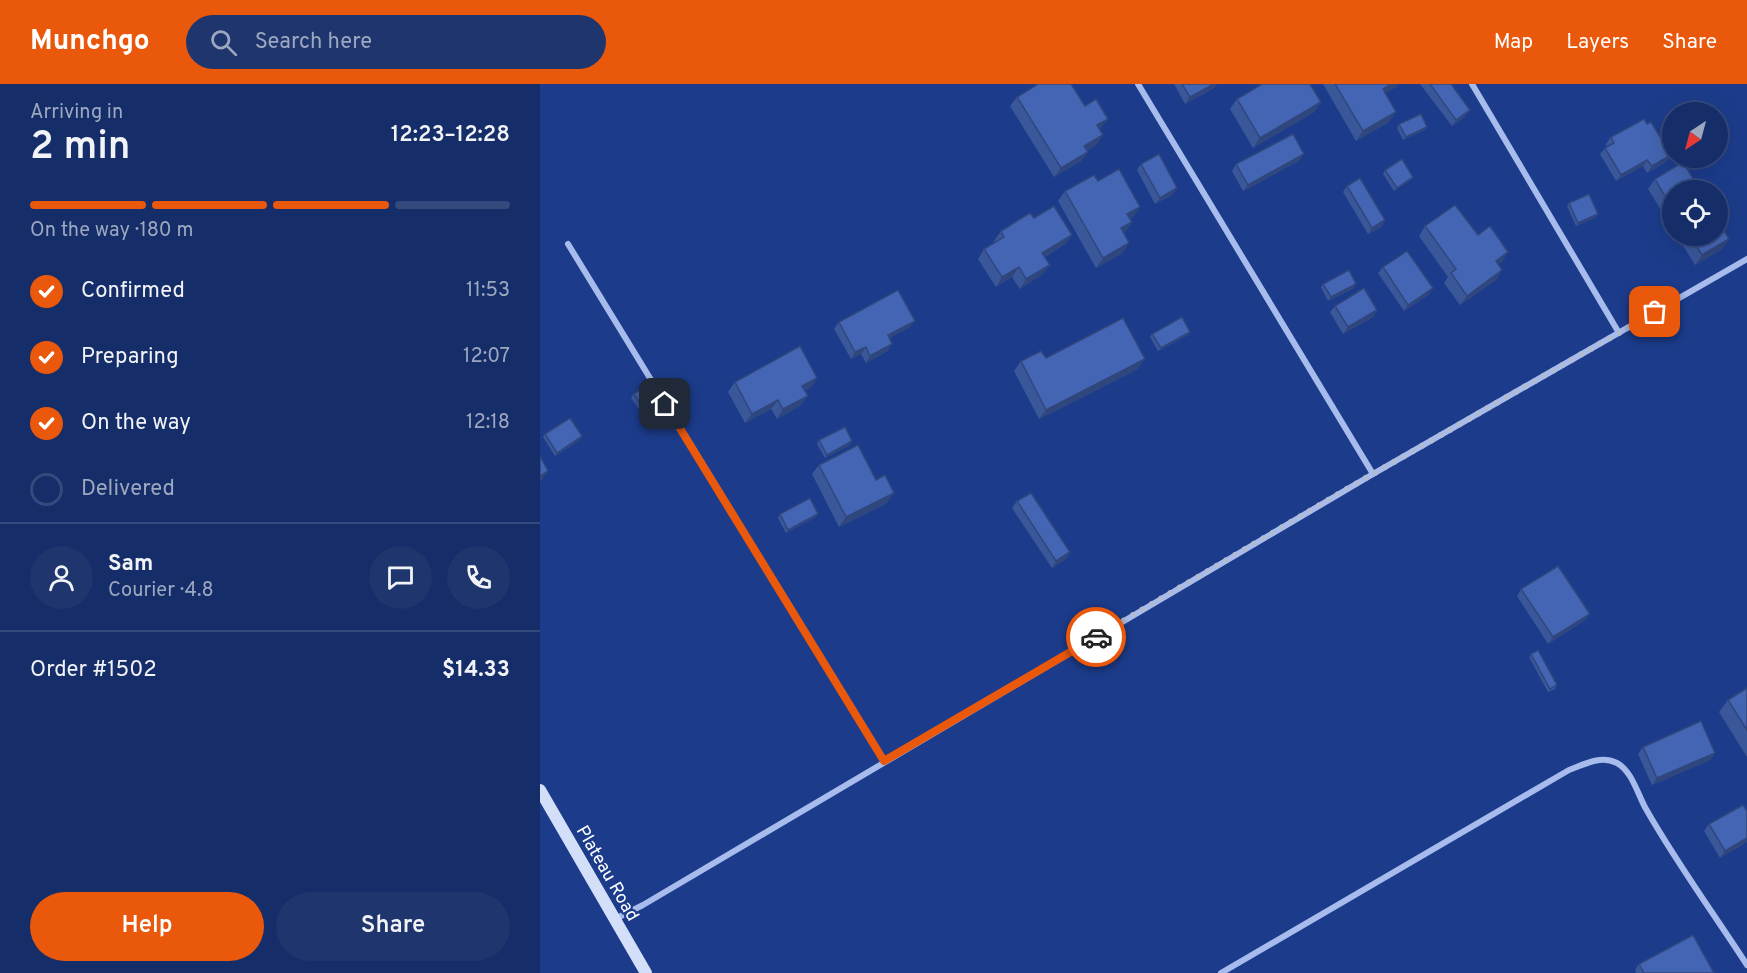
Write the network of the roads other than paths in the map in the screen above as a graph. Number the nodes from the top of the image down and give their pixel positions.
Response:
1 (1138, 84) edge
2 (1472, 84) edge
3 (568, 244) dead end
4 (1747, 259) edge
5 (1619, 333) junction
6 (1372, 474) junction
7 (884, 761) junction
8 (540, 790) edge
9 (614, 920) junction
10 (1747, 965) edge
11 (646, 973) edge
12 (1221, 973) edge

1 - 6 street
2 - 5 street
3 - 7 street
4 - 5 street
5 - 6 street
6 - 7 street
7 - 9 street
8 - 9 street, Plateau Road
9 - 11 street, Plateau Road
10 - 12 street

